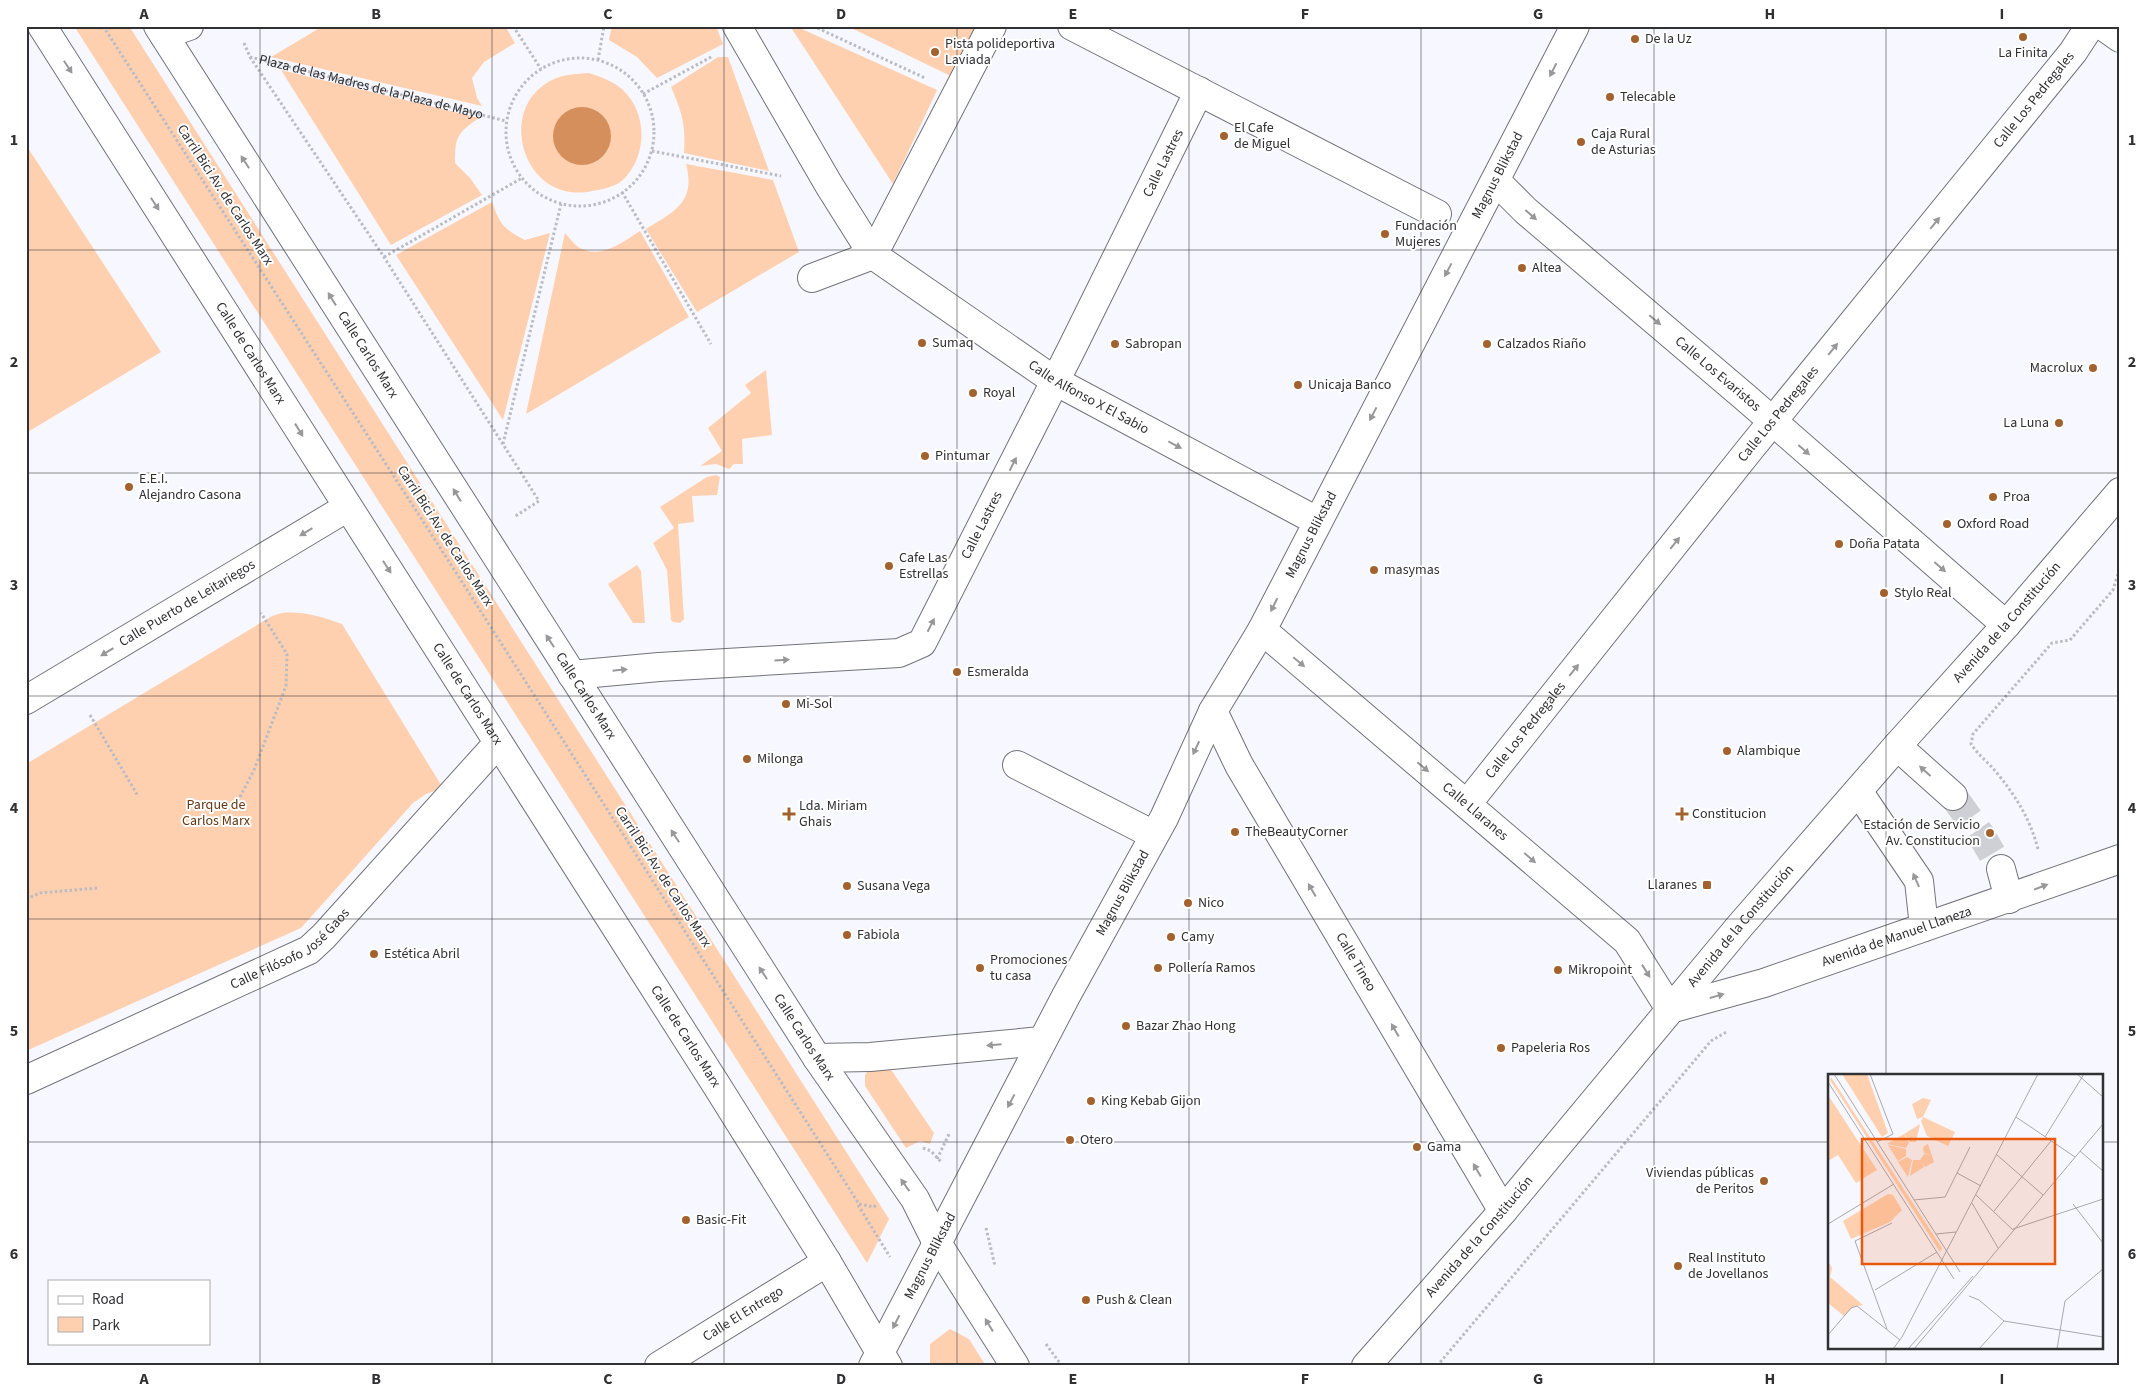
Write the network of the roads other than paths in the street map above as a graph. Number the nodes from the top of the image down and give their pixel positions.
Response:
1 (42, 26) edge
2 (992, 26) edge
3 (1072, 26) edge
4 (1575, 26) edge
5 (2090, 26) edge
6 (2103, 26) edge
7 (170, 29) edge
8 (741, 33) edge
9 (2120, 38) edge
10 (1199, 92) junction
11 (1496, 181) junction
12 (1437, 214) dead end
13 (873, 255) junction
14 (812, 278) dead end
15 (1055, 381) junction
16 (1773, 422) junction
17 (2120, 492) edge
18 (348, 507) junction
19 (1317, 521) junction
20 (2006, 625) junction
21 (1262, 630) junction
22 (572, 675) junction
23 (26, 700) edge
24 (1213, 711) junction
25 (498, 743) junction
26 (1897, 746) junction
27 (1017, 766) dead end
28 (1858, 791) junction
29 (1952, 796) tunnel mouth
30 (1467, 804) junction
31 (1154, 836) junction
32 (2120, 859) edge
33 (2002, 870) tunnel mouth
34 (2009, 899) junction
35 (1924, 927) junction
36 (1670, 1009) junction
37 (1042, 1041) junction
38 (818, 1058) junction
39 (26, 1080) edge
40 (1503, 1211) junction
41 (937, 1242) junction
42 (827, 1262) junction
43 (880, 1362) edge
44 (660, 1366) edge
45 (1015, 1366) edge
46 (1366, 1366) edge

1 -> 18 street, Calle de Carlos Marx
2 - 13 street
3 - 10 street
4 -> 11 street, Magnus Blikstad
16 -> 5 street, Calle Los Pedregales
6 - 9 street
22 -> 7 street, Calle Carlos Marx
8 - 13 street
10 - 12 street
10 - 15 street, Calle Lastres
11 -> 16 street, Calle Los Evaristos
11 -> 19 street, Magnus Blikstad
13 - 14 street
13 - 15 street, Calle Alfonso X El Sabio
15 -> 19 street, Calle Alfonso X El Sabio
22 -> 15 street, Calle Lastres
16 -> 20 street, Calle Los Evaristos
30 -> 16 street, Calle Los Pedregales
17 - 20 street, Avenida de la Constitución
18 -> 23 street, Calle Puerto de Leitariegos
18 -> 25 street, Calle de Carlos Marx
19 -> 21 street, Magnus Blikstad
20 - 26 street, Avenida de la Constitución
21 - 24 street, Magnus Blikstad
21 -> 30 street, Calle Llaranes
38 -> 22 street, Calle Carlos Marx
24 -> 31 street, Magnus Blikstad
40 -> 24 street, Calle Tineo
25 - 39 street, Calle Filósofo José Gaos
25 - 42 street, Calle de Carlos Marx
26 - 28 street, Avenida de la Constitución
29 -> 26 street
27 - 31 street
35 -> 28 street
28 - 36 street, Avenida de la Constitución
30 -> 36 street, Calle Llaranes
31 - 37 street, Magnus Blikstad
34 -> 32 street, Avenida de Manuel Llaneza
33 - 34 street
34 - 35 street, Avenida de Manuel Llaneza
36 -> 35 street, Avenida de Manuel Llaneza
36 - 40 street, Avenida de la Constitución
37 -> 38 street
37 -> 41 street, Magnus Blikstad
41 -> 38 street, Calle Carlos Marx
40 - 46 street, Avenida de la Constitución
41 -> 43 street, Magnus Blikstad
45 -> 41 street, Calle Carlos Marx
42 - 43 street, Calle de Carlos Marx
42 - 44 street, Calle El Entrego

